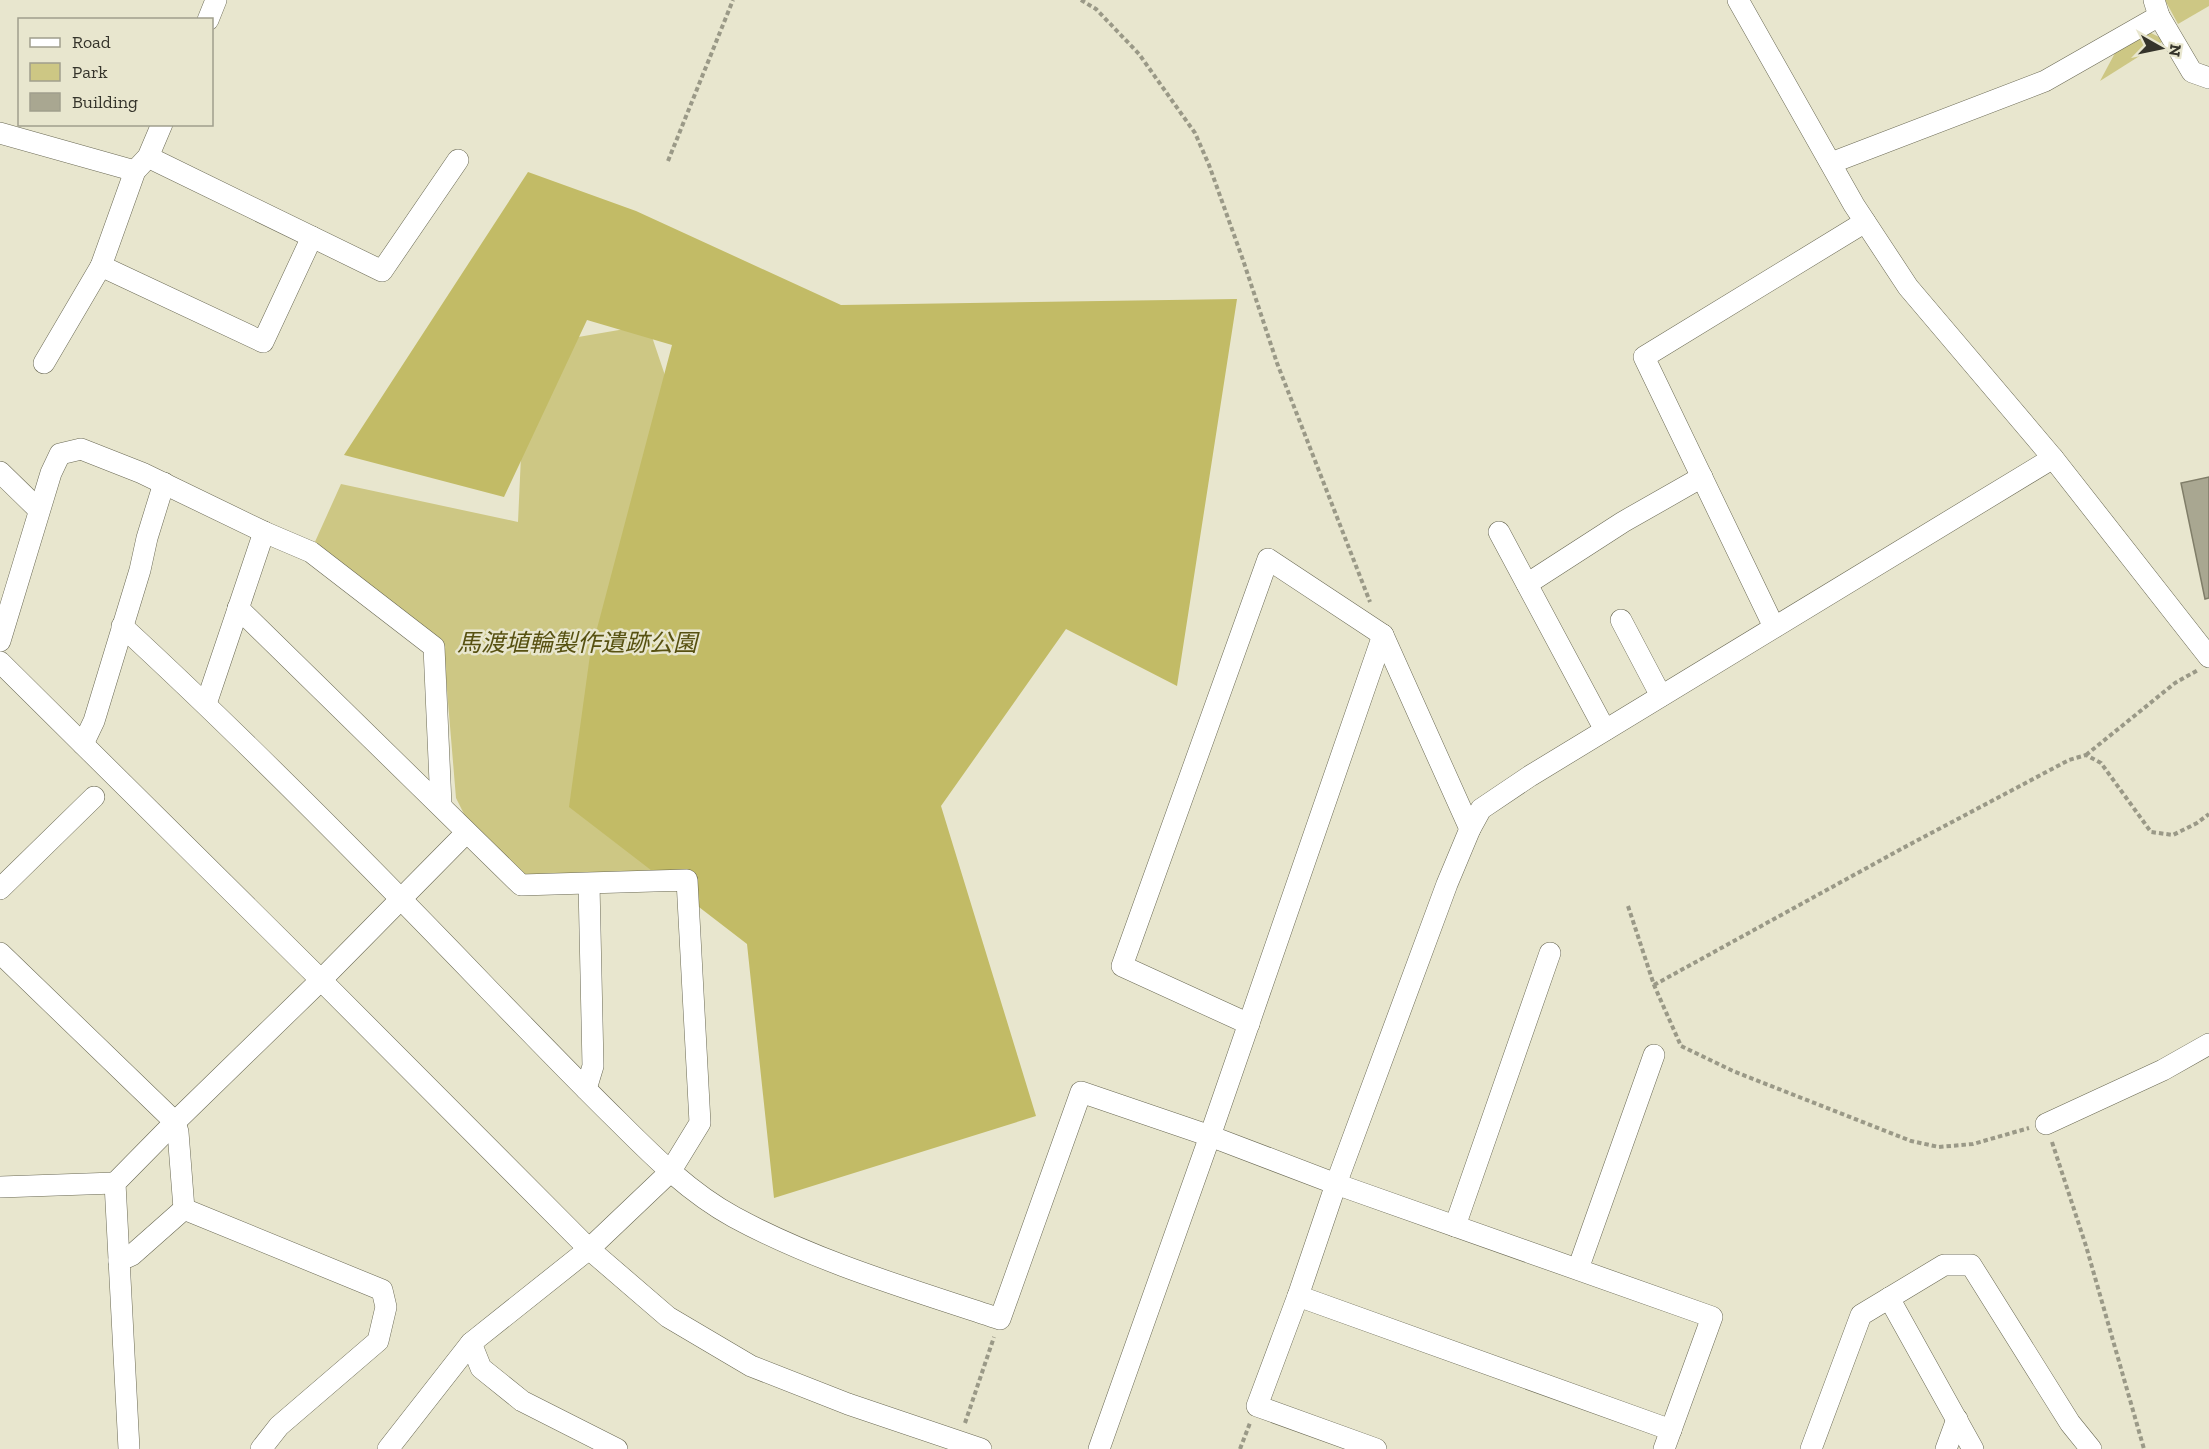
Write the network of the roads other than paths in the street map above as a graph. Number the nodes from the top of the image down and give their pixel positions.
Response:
1 (216, 0) edge
2 (1738, 0) edge
3 (2157, 8) edge
4 (209, 18) edge
5 (2209, 78) edge
6 (161, 126) edge
7 (1, 137) edge
8 (458, 160) dead end
9 (1831, 163) junction
10 (141, 164) junction
11 (1865, 222) junction
12 (312, 237) junction
13 (100, 267) junction
14 (44, 363) dead end
15 (2053, 458) junction
16 (0, 472) edge
17 (1702, 477) junction
18 (164, 483) junction
19 (39, 510) junction
20 (264, 532) junction
21 (1498, 532) dead end
22 (1527, 584) junction
23 (238, 608) junction
24 (1621, 620) dead end
25 (122, 626) junction
26 (1774, 627) junction
27 (1383, 635) junction
28 (0, 641) edge
29 (0, 662) edge
30 (2205, 663) edge
31 (1661, 696) junction
32 (206, 704) junction
33 (1605, 730) junction
34 (83, 744) junction
35 (94, 797) dead end
36 (441, 806) junction
37 (1470, 829) junction
38 (466, 832) junction
39 (589, 884) junction
40 (0, 889) edge
41 (401, 898) junction
42 (1550, 953) dead end
43 (0, 954) edge
44 (321, 980) junction
45 (1249, 1024) junction
46 (2209, 1044) edge
47 (1654, 1055) dead end
48 (585, 1089) junction
49 (175, 1122) junction
50 (2046, 1124) road end
51 (1210, 1136) junction
52 (670, 1172) junction
53 (115, 1183) junction
54 (1336, 1184) junction
55 (0, 1187) edge
56 (184, 1209) junction
57 (1455, 1226) junction
58 (589, 1249) junction
59 (119, 1261) junction
60 (1578, 1269) junction
61 (1298, 1296) junction
62 (1889, 1298) junction
63 (471, 1343) junction
64 (1957, 1419) junction
65 (1667, 1440) edge
66 (957, 1445) edge
67 (129, 1449) edge
68 (261, 1449) edge
69 (388, 1449) edge
70 (617, 1449) edge
71 (981, 1449) edge
72 (1099, 1449) edge
73 (1376, 1449) edge
74 (1811, 1449) edge
75 (1946, 1449) edge
76 (1973, 1449) edge
77 (2091, 1449) edge

1 - 4 street
2 - 9 street
3 - 5 street
3 - 9 street
6 - 10 street
7 - 10 street
8 - 12 street
9 - 11 street
10 - 12 street
10 - 13 street
11 - 15 street
11 - 17 street
12 - 13 street
13 - 14 street
15 - 26 street
15 - 30 street
16 - 19 street
17 - 22 street
17 - 26 street
18 - 19 street
18 - 20 street
18 - 25 street
19 - 28 street
20 - 23 street
20 - 36 street
21 - 22 street
22 - 33 street
23 - 32 street
23 - 36 street
24 - 31 street
25 - 32 street
25 - 34 street
26 - 31 street
27 - 37 street
27 - 45 street
27 - 45 street
29 - 34 street
31 - 33 street
32 - 41 street
33 - 37 street
34 - 44 street
35 - 40 street
36 - 38 street
37 - 54 street
38 - 39 street
38 - 41 street
39 - 48 street
39 - 52 street
41 - 44 street
41 - 48 street
42 - 57 street
43 - 49 street
44 - 49 street
44 - 58 street
45 - 51 street
46 - 50 street
47 - 60 street
48 - 52 street
49 - 53 street
49 - 56 street
51 - 52 street
51 - 54 street
51 - 72 street
52 - 58 street
53 - 55 street
53 - 59 street
54 - 57 street
54 - 61 street
56 - 59 street
56 - 68 street
57 - 60 street
58 - 63 street
58 - 66 street
59 - 67 street
60 - 65 street
61 - 65 street
61 - 73 street
62 - 64 street
62 - 74 street
62 - 77 street
63 - 69 street
63 - 70 street
64 - 75 street
64 - 76 street
66 - 71 street

